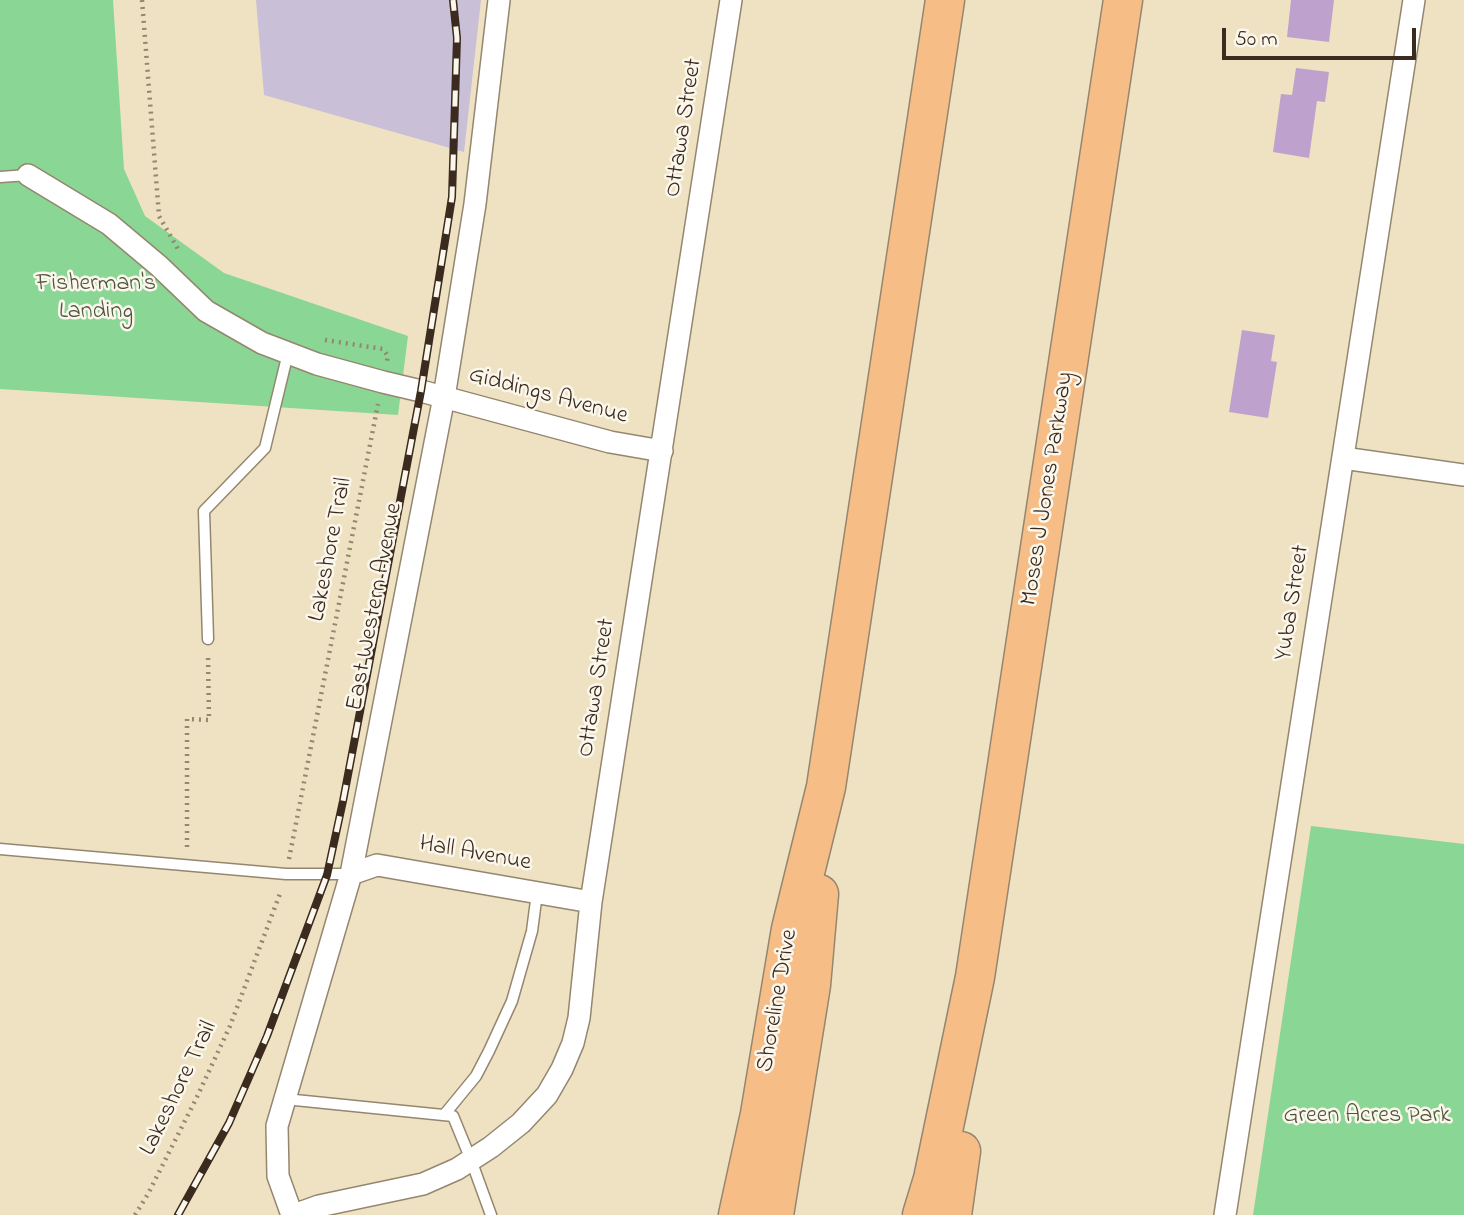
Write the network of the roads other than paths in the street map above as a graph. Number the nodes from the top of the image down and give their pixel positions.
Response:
1 (499, 0) edge
2 (731, 0) edge
3 (945, 0) edge
4 (1123, 0) edge
5 (1414, 0) edge
6 (28, 176) joint
7 (0, 177) edge
8 (288, 353) junction
9 (444, 397) junction
10 (662, 451) junction
11 (1343, 458) junction
12 (1464, 475) edge
13 (208, 639) road end
14 (825, 787) junction
15 (0, 849) edge
16 (351, 874) junction
17 (537, 893) junction
18 (591, 902) junction
19 (975, 977) junction
20 (285, 1099) junction
21 (444, 1115) junction
22 (471, 1160) junction
23 (293, 1215) edge
24 (491, 1215) edge
25 (738, 1215) edge
26 (774, 1215) edge
27 (922, 1215) edge
28 (952, 1215) edge
29 (1225, 1215) edge

1 - 9 street, East Western Avenue
2 - 10 street, Ottawa Street
3 - 14 highway
4 - 19 highway, Moses J Jones Parkway
5 - 11 street, Yuba Street
6 - 7 lane
6 - 8 street, Giddings Avenue
8 - 9 street, Giddings Avenue
8 - 13 lane
9 - 10 street, Giddings Avenue
9 - 16 street, East Western Avenue
10 - 18 street, Ottawa Street
11 - 12 street
11 - 29 street, Yuba Street
14 - 25 highway, Shoreline Drive
14 - 26 highway
15 - 16 lane
16 - 17 street, Hall Avenue
16 - 20 street, East Western Avenue
17 - 18 street, Hall Avenue
17 - 21 lane
18 - 22 street, Ottawa Street
19 - 27 highway
19 - 28 highway
20 - 21 lane
20 - 23 street, East Western Avenue
21 - 22 lane
22 - 23 street, Ottawa Street
22 - 24 lane

